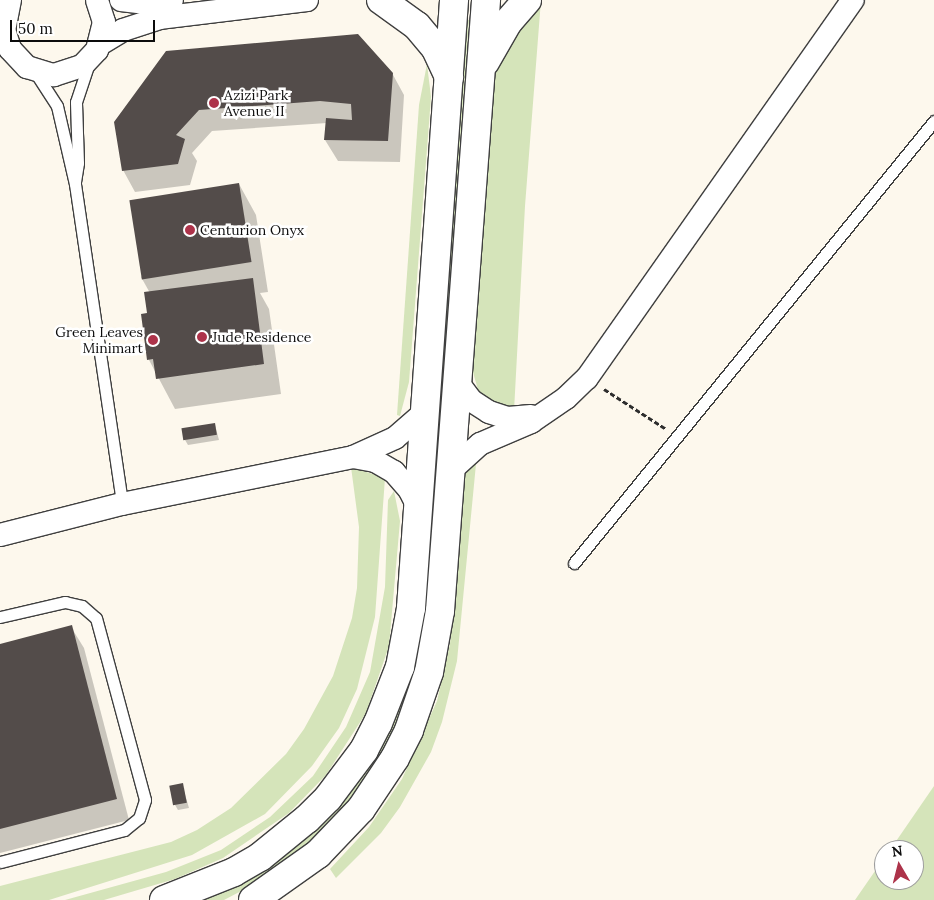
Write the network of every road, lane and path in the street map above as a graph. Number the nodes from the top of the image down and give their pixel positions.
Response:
1 (10, 0) edge
2 (97, 0) edge
3 (121, 0) edge
4 (172, 0) edge
5 (306, 0) edge
6 (381, 0) edge
7 (454, 0) edge
8 (486, 0) edge
9 (527, 0) edge
10 (853, 0) edge
11 (0, 8) edge
12 (95, 52) junction
13 (8, 54) edge
14 (34, 71) junction
15 (480, 75) junction
16 (449, 77) junction
17 (934, 121) edge
18 (75, 184) junction
19 (587, 378) junction
20 (456, 380) junction
21 (424, 413) junction
22 (542, 414) junction
23 (678, 436) junction
24 (353, 457) junction
25 (449, 472) junction
26 (122, 504) junction
27 (418, 507) junction
28 (5, 533) edge
29 (574, 563) dead end
30 (0, 617) edge
31 (0, 862) edge
32 (268, 896) edge
33 (164, 900) edge

1 - 11 street
1 - 13 street
2 - 12 street
3 - 4 street
5 - 12 street
6 - 16 street
7 - 16 street
8 - 15 street
9 - 15 street
10 - 19 street
12 - 14 street
12 - 18 lane
13 - 14 street
14 - 18 lane
15 - 20 street
16 - 21 street
17 - 23 lane
18 - 26 lane
19 - 22 street
19 - 23 path
20 - 22 street
20 - 25 street
21 - 24 street
21 - 27 street
22 - 25 street
23 - 29 lane
24 - 26 street
24 - 27 street
25 - 32 street
26 - 28 street
27 - 33 street
30 - 31 lane

